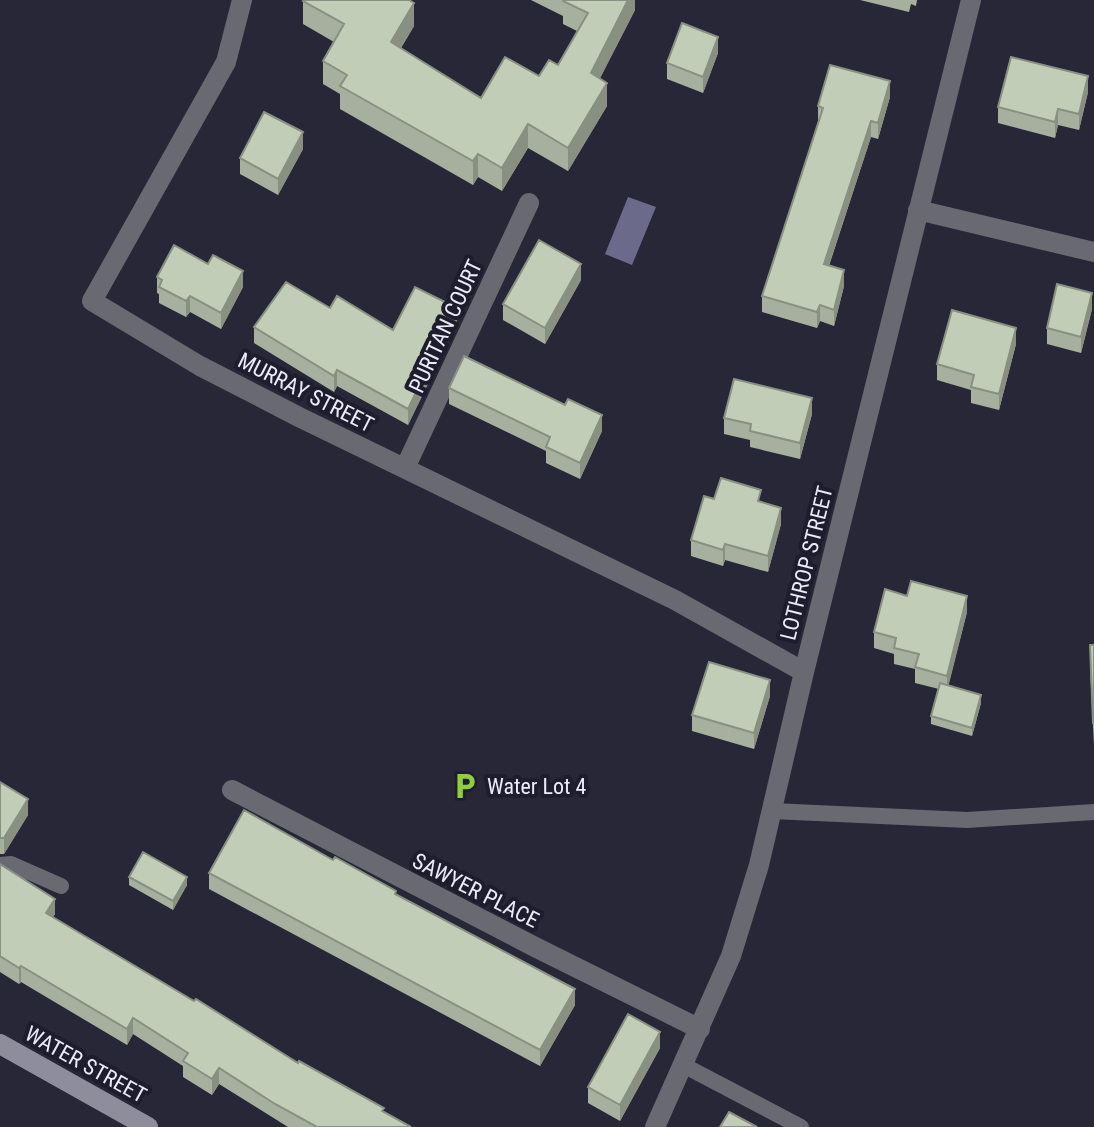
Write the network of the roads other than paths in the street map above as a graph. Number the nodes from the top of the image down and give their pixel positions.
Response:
1 (242, 0) edge
2 (971, 0) edge
3 (529, 203) dead end
4 (918, 210) junction
5 (1094, 252) edge
6 (405, 468) junction
7 (804, 672) junction
8 (232, 790) dead end
9 (773, 811) junction
10 (1094, 812) edge
11 (0, 865) edge
12 (61, 886) dead end
13 (700, 1029) junction
14 (0, 1044) edge
15 (683, 1065) junction
16 (148, 1127) edge
17 (655, 1127) edge
18 (801, 1127) edge

1 - 6 street, MURRAY STREET
2 - 4 street, LOTHROP STREET
3 - 6 street, PURITAN COURT
4 - 5 street
4 - 7 street, LOTHROP STREET
6 - 7 street, MURRAY STREET
7 - 9 street, LOTHROP STREET
8 - 13 street, SAWYER PLACE
9 - 10 lane
9 - 13 street, LOTHROP STREET
11 - 12 lane
13 - 15 street, LOTHROP STREET
14 - 16 main road, WATER STREET
15 - 17 street, LOTHROP STREET
15 - 18 lane

